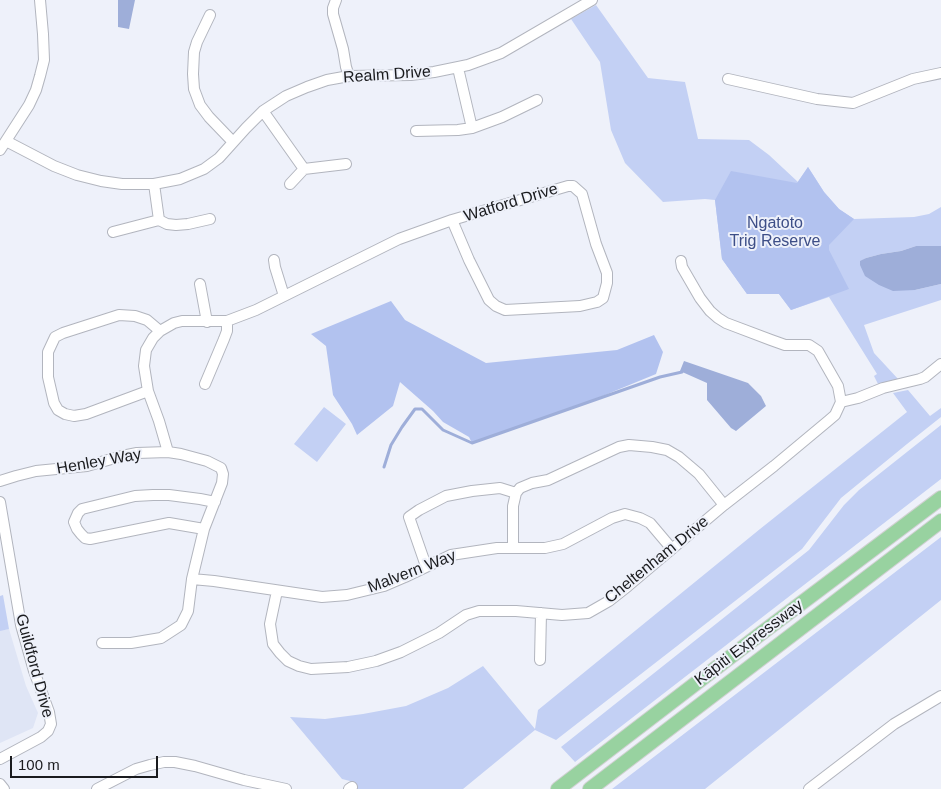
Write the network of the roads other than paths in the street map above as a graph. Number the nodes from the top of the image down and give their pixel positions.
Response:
1 (40, 0) edge
2 (336, 0) edge
3 (592, 0) edge
4 (210, 15) dead end
5 (458, 68) junction
6 (941, 73) edge
7 (350, 76) junction
8 (728, 79) dead end
9 (537, 100) dead end
10 (263, 111) junction
11 (472, 128) junction
12 (416, 131) dead end
13 (233, 142) junction
14 (3, 145) edge
15 (346, 164) dead end
16 (304, 169) junction
17 (154, 184) junction
18 (290, 184) dead end
19 (210, 219) dead end
20 (159, 220) junction
21 (452, 220) junction
22 (113, 232) dead end
23 (274, 260) dead end
24 (681, 261) dead end
25 (200, 284) dead end
26 (284, 296) junction
27 (227, 321) junction
28 (207, 322) junction
29 (160, 331) junction
30 (941, 364) edge
31 (205, 384) dead end
32 (148, 391) junction
33 (841, 402) junction
34 (168, 452) junction
35 (0, 481) edge
36 (516, 493) junction
37 (941, 498) edge
38 (0, 502) edge
39 (215, 502) junction
40 (724, 505) junction
41 (1, 518) edge
42 (941, 521) edge
43 (204, 529) junction
44 (513, 548) junction
45 (672, 549) junction
46 (426, 566) junction
47 (192, 580) junction
48 (277, 591) junction
49 (541, 613) junction
50 (102, 643) dead end
51 (540, 660) dead end
52 (941, 696) edge
53 (0, 759) edge
54 (0, 784) edge
55 (4, 789) edge
56 (97, 789) edge
57 (286, 789) edge
58 (558, 789) edge
59 (590, 789) edge
60 (809, 789) edge

1 - 14 street
2 - 7 street
3 - 5 street, Realm Drive
4 - 13 street
5 - 7 street, Realm Drive
5 - 11 street
6 - 8 street
7 - 10 street, Realm Drive
9 - 11 street
10 - 13 street, Realm Drive
10 - 16 street
11 - 12 street
13 - 17 street, Realm Drive
14 - 17 street, Realm Drive
15 - 16 street
16 - 18 street
17 - 20 street
19 - 20 street
20 - 22 street
21 - 21 street, Watford Drive
21 - 26 street, Watford Drive
23 - 26 street
24 - 33 street
25 - 28 street
26 - 27 street, Watford Drive
27 - 28 street, Watford Drive
27 - 31 street
28 - 29 street, Watford Drive
29 - 32 street
29 - 32 street
30 - 33 street
32 - 34 street
33 - 40 street, Cheltenham Drive
34 - 35 street, Henley Way
34 - 39 street, Henley Way
36 - 40 street
36 - 44 street
36 - 46 street
37 - 58 highway, Kāpiti Expressway
38 - 41 street, Guildford Drive
39 - 43 street
39 - 43 street
40 - 45 street, Cheltenham Drive
41 - 53 street, Guildford Drive
42 - 59 highway, Kāpiti Expressway
43 - 47 street
44 - 45 street, Malvern Way
44 - 46 street, Malvern Way
45 - 49 street, Cheltenham Drive
46 - 48 street, Malvern Way
47 - 48 street, Malvern Way
47 - 50 street
48 - 49 street, Cheltenham Drive
49 - 51 street
52 - 60 street
54 - 55 street
56 - 57 street

